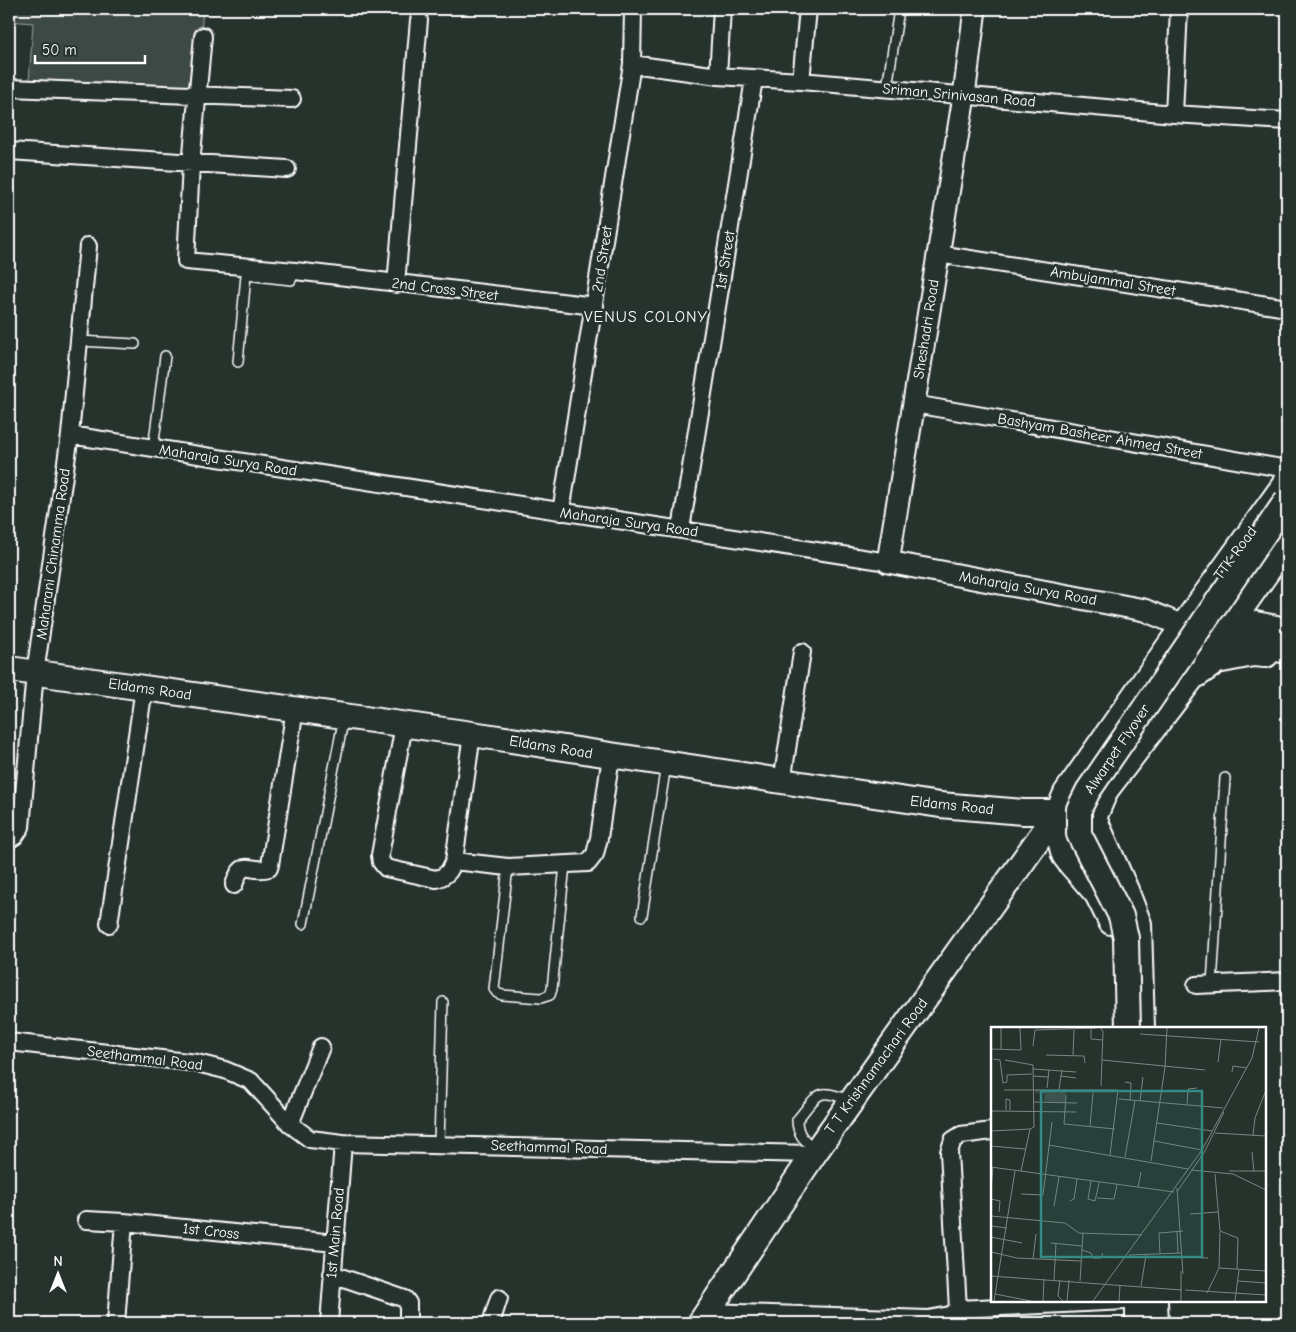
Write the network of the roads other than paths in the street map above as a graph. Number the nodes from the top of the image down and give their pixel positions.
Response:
1 (633, 9) edge
2 (722, 9) edge
3 (808, 9) edge
4 (899, 9) edge
5 (975, 9) edge
6 (1179, 9) edge
7 (419, 20) dead end
8 (204, 36) dead end
9 (632, 64) junction
10 (718, 76) junction
11 (754, 79) junction
12 (801, 81) junction
13 (9, 88) edge
14 (887, 88) junction
15 (198, 94) junction
16 (964, 96) junction
17 (292, 99) dead end
18 (1174, 114) junction
19 (1287, 121) edge
20 (9, 151) edge
21 (191, 164) junction
22 (287, 169) dead end
23 (88, 246) dead end
24 (938, 254) junction
25 (295, 271) junction
26 (396, 284) junction
27 (594, 306) junction
28 (1287, 308) edge
29 (80, 341) junction
30 (135, 344) dead end
31 (165, 356) dead end
32 (238, 362) dead end
33 (914, 404) junction
34 (70, 435) junction
35 (153, 449) junction
36 (1287, 469) edge
37 (1287, 481) edge
38 (1287, 500) edge
39 (561, 512) junction
40 (681, 529) junction
41 (1287, 539) edge
42 (888, 562) junction
43 (1249, 597) junction
44 (1190, 617) junction
45 (1227, 629) junction
46 (1286, 637) edge
47 (802, 652) dead end
48 (1287, 656) edge
49 (9, 669) edge
50 (35, 673) junction
51 (1192, 678) junction
52 (144, 688) junction
53 (295, 709) junction
54 (344, 716) junction
55 (404, 725) junction
56 (472, 734) junction
57 (611, 756) junction
58 (666, 764) junction
59 (1225, 778) dead end
60 (782, 782) junction
61 (1058, 812) junction
62 (1094, 818) junction
63 (9, 840) edge
64 (454, 861) junction
65 (565, 865) junction
66 (508, 867) junction
67 (234, 886) dead end
68 (642, 916) dead end
69 (109, 924) dead end
70 (303, 924) dead end
71 (1287, 980) edge
72 (1212, 984) junction
73 (1196, 985) dead end
74 (443, 1002) dead end
75 (1120, 1027) edge
76 (1128, 1027) edge
77 (1142, 1027) edge
78 (9, 1042) edge
79 (321, 1046) dead end
80 (851, 1102) junction
81 (290, 1124) junction
82 (991, 1131) edge
83 (343, 1143) junction
84 (439, 1144) junction
85 (815, 1152) junction
86 (86, 1220) dead end
87 (124, 1222) junction
88 (335, 1243) junction
89 (332, 1274) junction
90 (499, 1298) dead end
91 (1084, 1302) edge
92 (1127, 1302) edge
93 (1138, 1302) edge
94 (1155, 1302) edge
95 (958, 1310) junction
96 (704, 1318) edge
97 (843, 1320) edge
98 (116, 1323) edge
99 (329, 1323) edge
100 (408, 1323) edge
101 (491, 1323) edge
102 (1127, 1323) edge
103 (1138, 1323) edge
104 (1156, 1323) edge

1 - 9 street, 2nd Street
2 - 10 street
3 - 12 street
4 - 14 lane
5 - 16 street, Sheshadri Road
6 - 18 street
7 - 26 street
8 - 15 street
9 - 10 street, Sriman Srinivasan Road
9 - 27 street, 2nd Street
10 - 11 street, Sriman Srinivasan Road
11 - 12 street, Sriman Srinivasan Road
11 - 40 street, 1st Street
12 - 14 street, Sriman Srinivasan Road
13 - 15 street
14 - 16 street, Sriman Srinivasan Road
15 - 17 street
15 - 21 street
16 - 18 street, Sriman Srinivasan Road
16 - 24 street, Sheshadri Road
18 - 19 street, Sriman Srinivasan Road
20 - 21 street
21 - 22 street
21 - 25 street, 2nd Cross Street
23 - 29 street, Maharani Chinamma Road
24 - 28 street, Ambujammal Street
24 - 33 street, Sheshadri Road
25 - 26 street, 2nd Cross Street
25 - 32 lane
26 - 27 street, 2nd Cross Street
27 - 39 street, 2nd Street
29 - 30 lane
29 - 34 street, Maharani Chinamma Road
31 - 35 lane
33 - 36 street, Bashyam Basheer Ahmed Street
33 - 42 street, Sheshadri Road
34 - 35 street, Maharaja Surya Road
34 - 50 street, Maharani Chinamma Road
35 - 39 street, Maharaja Surya Road
37 - 44 main road, TTK Road
38 - 76 main road, Alwarpet Flyover, bridge
39 - 40 street, Maharaja Surya Road
40 - 42 street, Maharaja Surya Road
41 - 43 main road
42 - 44 street, Maharaja Surya Road
43 - 45 main road
43 - 46 main road
44 - 45 main road
44 - 61 main road, TTK Road
45 - 46 main road
45 - 51 main road
47 - 60 street
48 - 51 main road
49 - 50 main road, Eldams Road
50 - 52 main road, Eldams Road
50 - 63 street, Maharani Chinamma Road
51 - 62 main road
52 - 53 main road, Eldams Road
52 - 69 street
53 - 54 main road, Eldams Road
53 - 67 street
54 - 55 main road, Eldams Road
54 - 70 lane
55 - 56 main road, Eldams Road
55 - 64 street
56 - 57 main road, Eldams Road
56 - 64 street
57 - 58 main road, Eldams Road
57 - 65 street
58 - 60 main road, Eldams Road
58 - 68 lane
59 - 72 lane
60 - 61 main road, Eldams Road
61 - 62 main road, Eldams Road
61 - 75 main road
61 - 80 main road, T T Krishnamachari Road
62 - 77 main road
64 - 66 street
65 - 66 street
65 - 66 lane
71 - 72 street
72 - 73 street
74 - 84 lane
78 - 81 street, Seethammal Road
79 - 81 street
80 - 85 main road, T T Krishnamachari Road
80 - 85 lane
81 - 83 street, Seethammal Road
82 - 95 street
83 - 84 street, Seethammal Road
83 - 88 street, 1st Main Road
84 - 85 street, Seethammal Road
85 - 96 main road, T T Krishnamachari Road
86 - 87 street, 1st Cross
87 - 88 street, 1st Cross
87 - 98 street
88 - 89 street, 1st Main Road
89 - 99 street, 1st Main Road
89 - 100 street
90 - 101 street
91 - 95 street
92 - 102 main road
93 - 103 main road
94 - 104 main road
95 - 97 street
96 - 97 street

